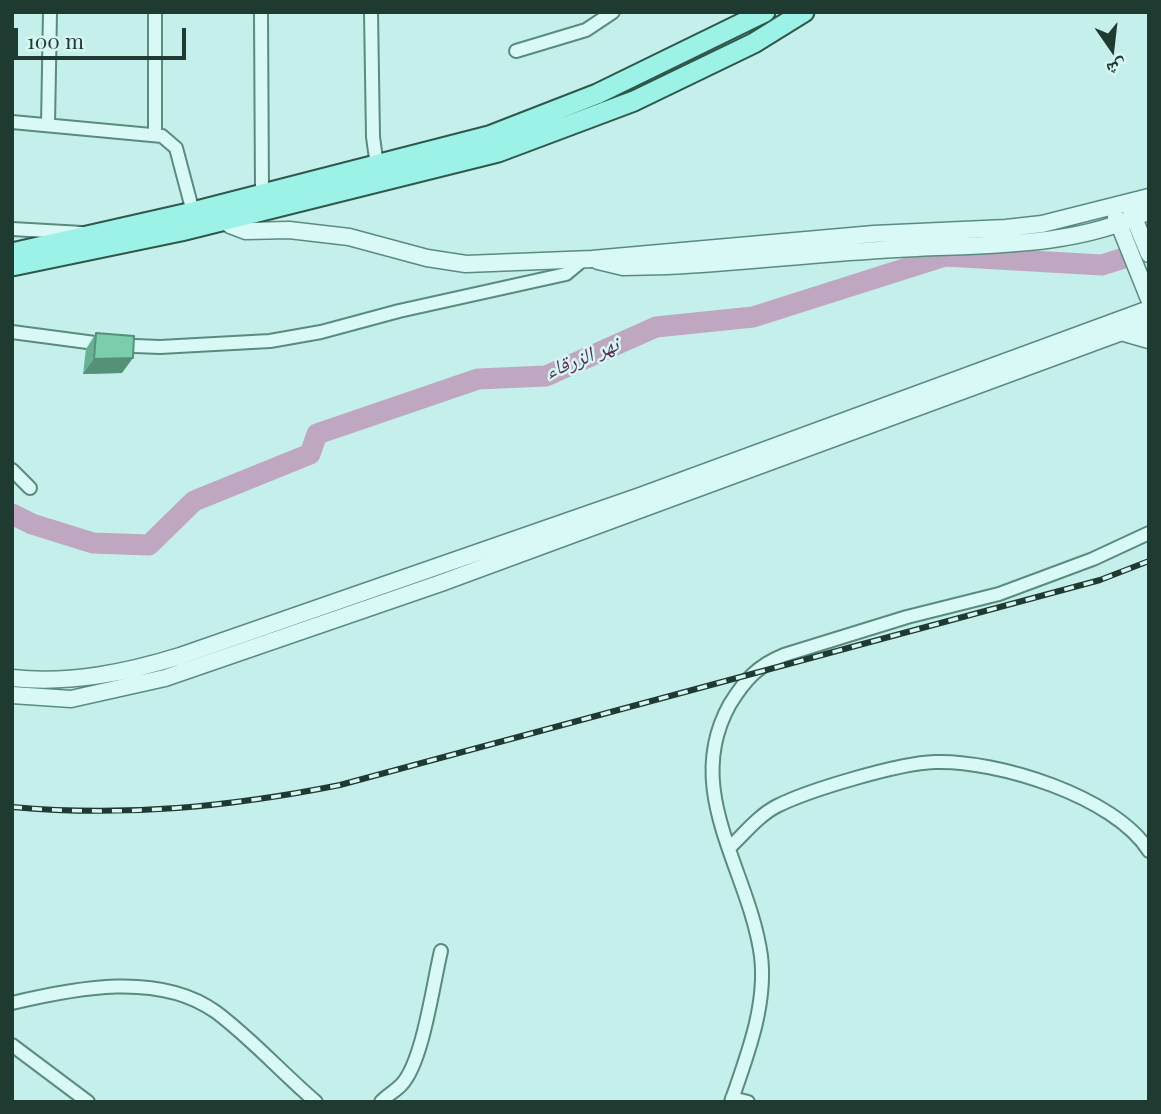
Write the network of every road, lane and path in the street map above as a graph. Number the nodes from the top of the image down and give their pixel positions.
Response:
1 (50, 12) edge
2 (155, 12) edge
3 (261, 12) edge
4 (371, 12) edge
5 (613, 12) edge
6 (765, 12) edge
7 (804, 12) edge
8 (516, 51) dead end
9 (12, 122) edge
10 (48, 125) junction
11 (155, 133) junction
12 (377, 166) junction
13 (262, 193) junction
14 (1149, 197) edge
15 (283, 205) junction
16 (1112, 208) junction
17 (222, 211) junction
18 (1137, 211) edge
19 (193, 212) junction
20 (1119, 224) junction
21 (12, 229) edge
22 (289, 230) junction
23 (94, 243) junction
24 (1146, 246) edge
25 (12, 253) edge
26 (588, 259) junction
27 (12, 266) edge
28 (1145, 289) edge
29 (1149, 309) edge
30 (1149, 322) edge
31 (1119, 325) junction
32 (12, 332) edge
33 (1149, 340) edge
34 (12, 470) edge
35 (30, 488) dead end
36 (1149, 533) edge
37 (438, 576) junction
38 (12, 678) edge
39 (12, 695) edge
40 (729, 848) junction
41 (1149, 851) edge
42 (441, 951) dead end
43 (12, 1003) edge
44 (12, 1045) edge
45 (732, 1100) edge
46 (88, 1102) edge
47 (316, 1102) edge
48 (381, 1102) edge
49 (748, 1102) edge

1 - 10 street
2 - 11 street
3 - 13 street
4 - 12 street
5 - 8 street
6 - 12 main road
7 - 15 main road
9 - 10 street
10 - 11 street
11 - 19 street
12 - 13 main road
13 - 17 main road
14 - 18 street
15 - 17 main road
15 - 22 street
16 - 18 street
16 - 20 street
16 - 26 street
17 - 19 main road
17 - 22 street
17 - 23 main road
18 - 20 street
18 - 24 street
19 - 23 main road
20 - 26 street
20 - 28 street
21 - 23 street
22 - 26 street
23 - 25 main road
23 - 27 main road
26 - 32 street
28 - 31 street
29 - 31 street
30 - 31 street
31 - 33 street
31 - 37 street
34 - 35 street
36 - 40 street
37 - 38 street
37 - 39 street
40 - 41 street
40 - 45 street
42 - 48 street
43 - 47 street
44 - 46 street
45 - 49 street

